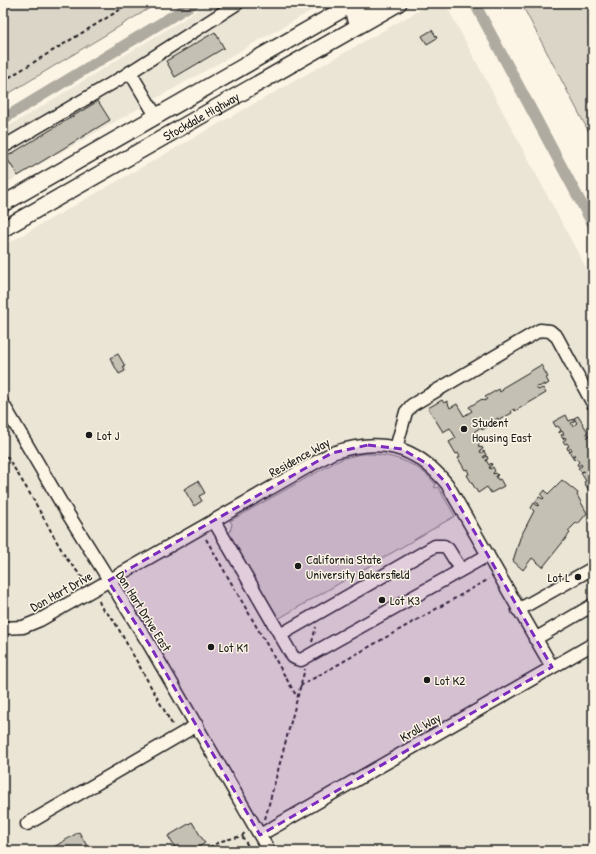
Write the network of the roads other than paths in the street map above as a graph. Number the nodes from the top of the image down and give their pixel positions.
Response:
1 (238, 3) edge
2 (354, 3) edge
3 (378, 3) edge
4 (399, 3) edge
5 (318, 49) junction
6 (130, 72) junction
7 (156, 116) junction
8 (3, 147) edge
9 (3, 204) edge
10 (3, 229) edge
11 (3, 404) edge
12 (593, 404) edge
13 (396, 448) junction
14 (214, 521) junction
15 (488, 555) junction
16 (593, 568) edge
17 (461, 570) junction
18 (108, 581) junction
19 (593, 605) edge
20 (518, 610) junction
21 (3, 628) edge
22 (280, 635) junction
23 (535, 639) junction
24 (593, 644) edge
25 (552, 667) junction
26 (197, 725) junction
27 (27, 824) dead end
28 (260, 835) junction
29 (269, 851) edge

1 - 6 street
2 - 7 main road, Stockdale Highway
3 - 5 main road
4 - 5 main road, Stockdale Highway
5 - 10 main road, Stockdale Highway
6 - 7 street
6 - 8 street
7 - 9 main road, Stockdale Highway
11 - 18 street, Don Hart Drive East
12 - 13 street
13 - 14 street, Residence Way
13 - 15 street, Residence Way
14 - 18 street, Residence Way
14 - 22 street
15 - 17 street
15 - 20 street, Residence Way
16 - 20 street
17 - 22 street
17 - 22 street
18 - 21 street, Don Hart Drive
18 - 26 street, Don Hart Drive East
19 - 23 street
20 - 23 street, Residence Way
23 - 25 street, Residence Way
24 - 25 street, Kroll Way
25 - 28 street, Kroll Way
26 - 27 street
26 - 28 street, Don Hart Drive East
28 - 29 street, Don Hart Drive East

